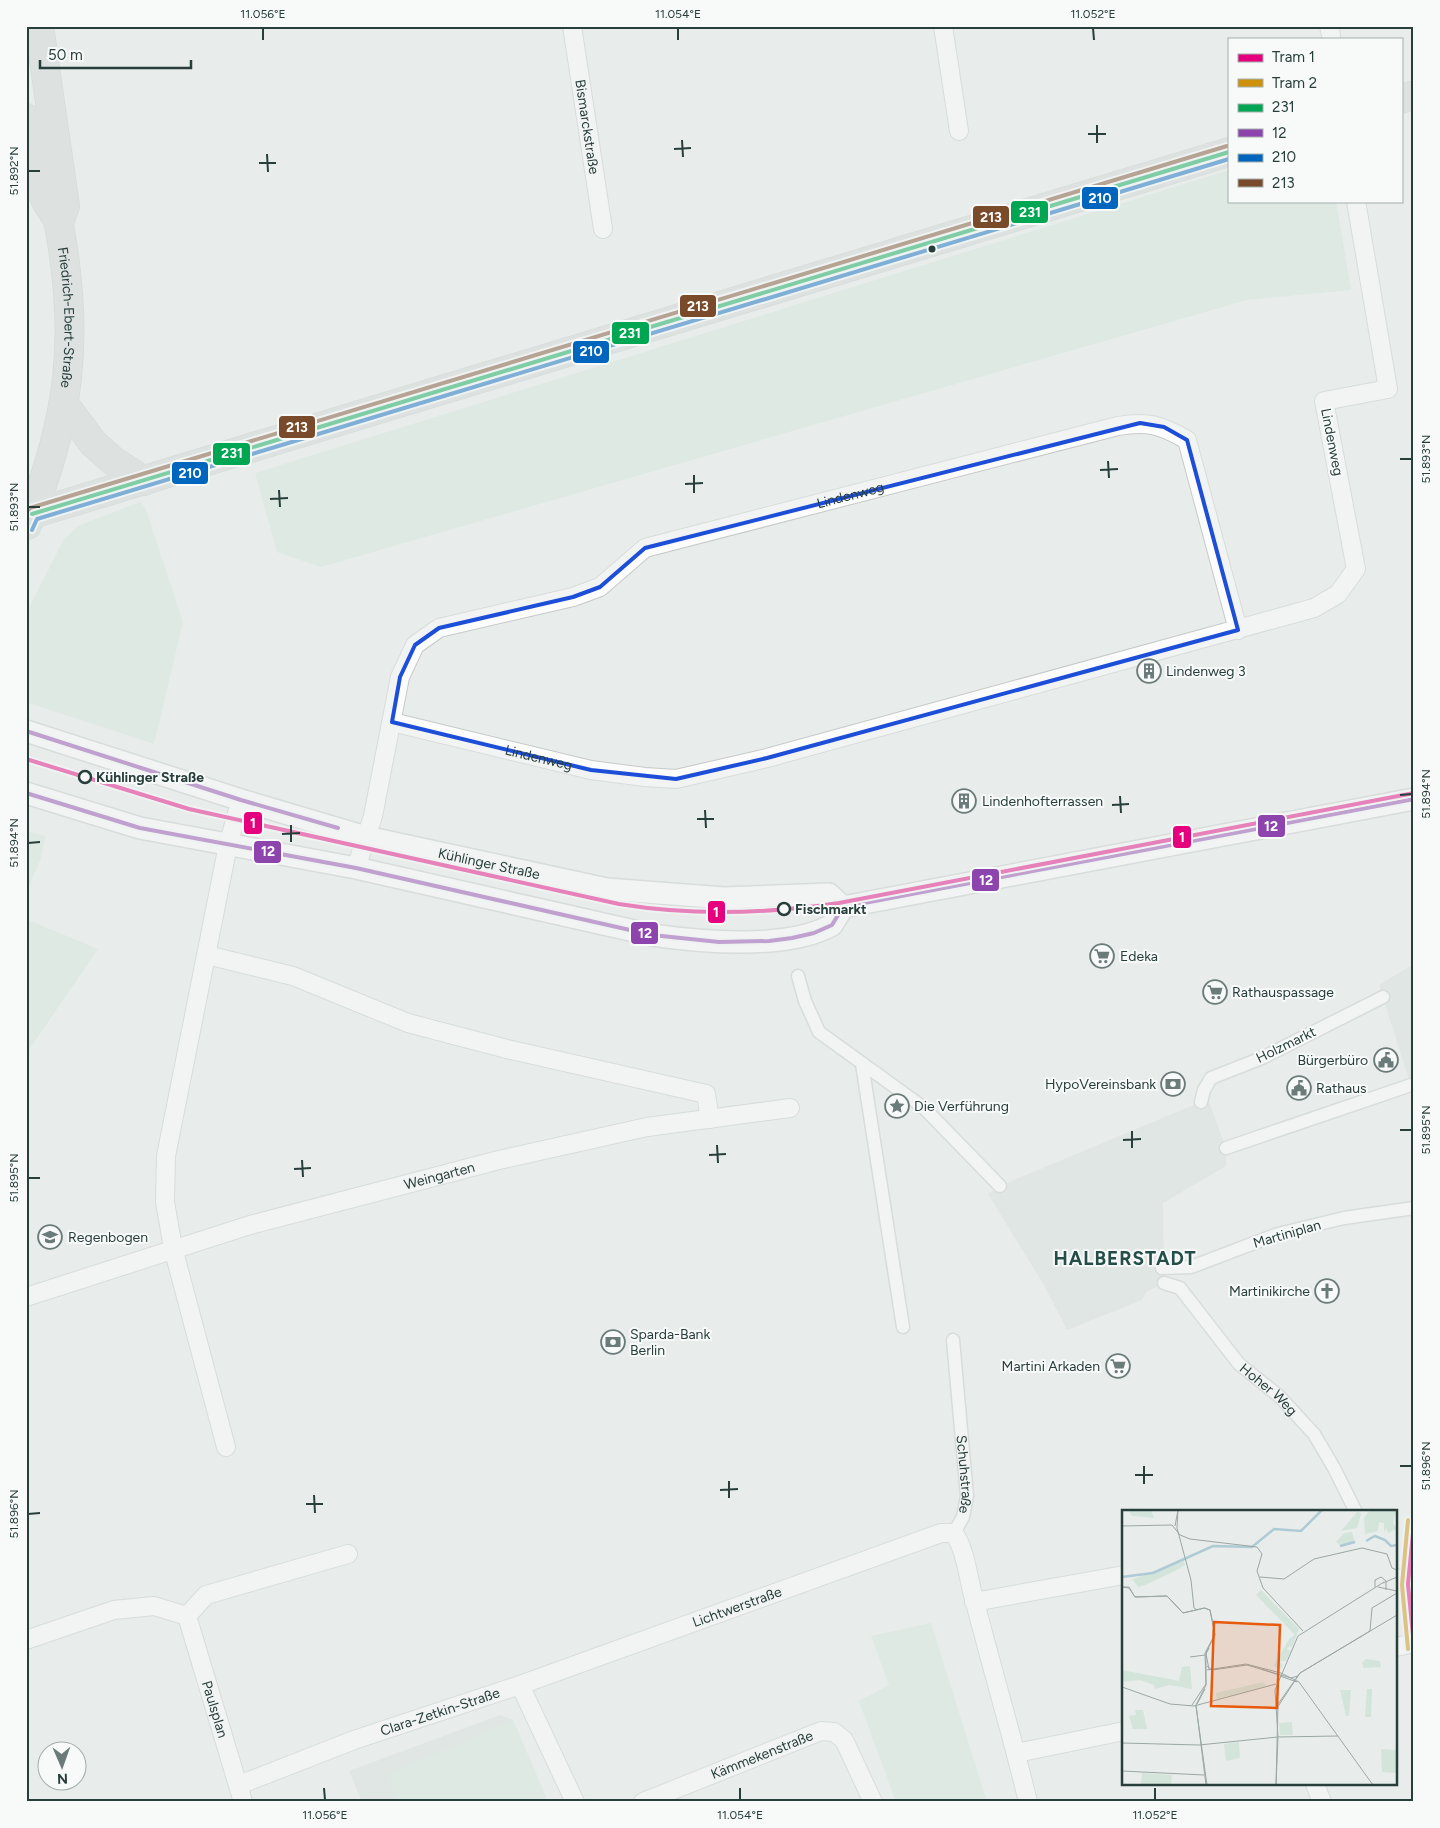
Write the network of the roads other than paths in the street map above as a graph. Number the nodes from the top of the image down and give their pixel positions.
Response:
1 (39, 26) edge
2 (572, 26) edge
3 (943, 26) edge
4 (1414, 95) edge
5 (1402, 99) edge
6 (33, 124) edge
7 (959, 131) dead end
8 (1228, 152) edge
9 (1356, 202) edge
10 (603, 229) dead end
11 (64, 404) junction
12 (144, 481) junction
13 (29, 521) edge
14 (1238, 630) junction
15 (392, 722) junction
16 (26, 731) edge
17 (26, 793) edge
18 (1414, 799) edge
19 (241, 800) junction
20 (366, 836) junction
21 (228, 845) junction
22 (356, 868) junction
23 (843, 907) junction
24 (207, 955) junction
25 (798, 976) dead end
26 (1383, 997) dead end
27 (862, 1064) junction
28 (1411, 1085) dead end
29 (1201, 1102) dead end
30 (790, 1108) dead end
31 (710, 1119) junction
32 (1226, 1148) dead end
33 (1000, 1186) dead end
34 (1414, 1208) edge
35 (172, 1248) junction
36 (1162, 1268) dead end
37 (1164, 1283) dead end
38 (26, 1297) edge
39 (903, 1327) dead end
40 (953, 1340) dead end
41 (226, 1447) dead end
42 (1355, 1510) edge
43 (954, 1533) junction
44 (1414, 1551) edge
45 (348, 1554) dead end
46 (1122, 1575) edge
47 (1398, 1578) edge
48 (974, 1602) junction
49 (1413, 1603) edge
50 (187, 1616) junction
51 (26, 1640) edge
52 (1414, 1643) edge
53 (1398, 1647) edge
54 (520, 1685) junction
55 (1122, 1730) edge
56 (1017, 1753) junction
57 (1316, 1786) edge
58 (241, 1793) edge
59 (575, 1802) edge
60 (643, 1802) edge
61 (873, 1802) edge
62 (1028, 1802) edge
63 (1322, 1802) edge

1 - 6 main road, Friedrich-Ebert-Straße
2 - 10 street, Bismarckstraße
3 - 7 street
4 - 5 main road
6 - 11 main road, Friedrich-Ebert-Straße
8 - 12 main road
9 - 14 street, Lindenweg
11 - 12 main road
11 - 13 main road, Friedrich-Ebert-Straße
12 - 13 main road
14 - 15 street, Lindenweg
14 - 15 street, Lindenweg
15 - 20 street, Lindenweg
16 - 19 street, Kühlinger Straße
17 - 21 street
18 - 23 street
19 - 20 street, Kühlinger Straße
19 - 21 street
20 - 22 street, Lindenweg
20 - 23 street, Kühlinger Straße
21 - 22 street
21 - 24 street
22 - 23 street
24 - 31 street
24 - 35 street
25 - 27 street
26 - 29 street, Holzmarkt
27 - 33 street
27 - 39 street
28 - 32 street
30 - 31 street, Weingarten
31 - 35 street, Weingarten
34 - 36 street, Martiniplan
35 - 38 street, Weingarten
35 - 41 street
37 - 42 street, Hoher Weg
40 - 43 street, Schuhstraße
43 - 48 street, Schuhstraße
43 - 54 street, Lichtwerstraße
44 - 49 street
45 - 50 street
46 - 48 street
47 - 49 street
48 - 56 street, Schuhstraße
50 - 51 street
50 - 58 street, Paulsplan
52 - 53 street
54 - 58 street, Clara-Zetkin-Straße
54 - 59 street
55 - 56 street
56 - 62 street, Schuhstraße
57 - 63 street
60 - 61 street, Kämmekenstraße

